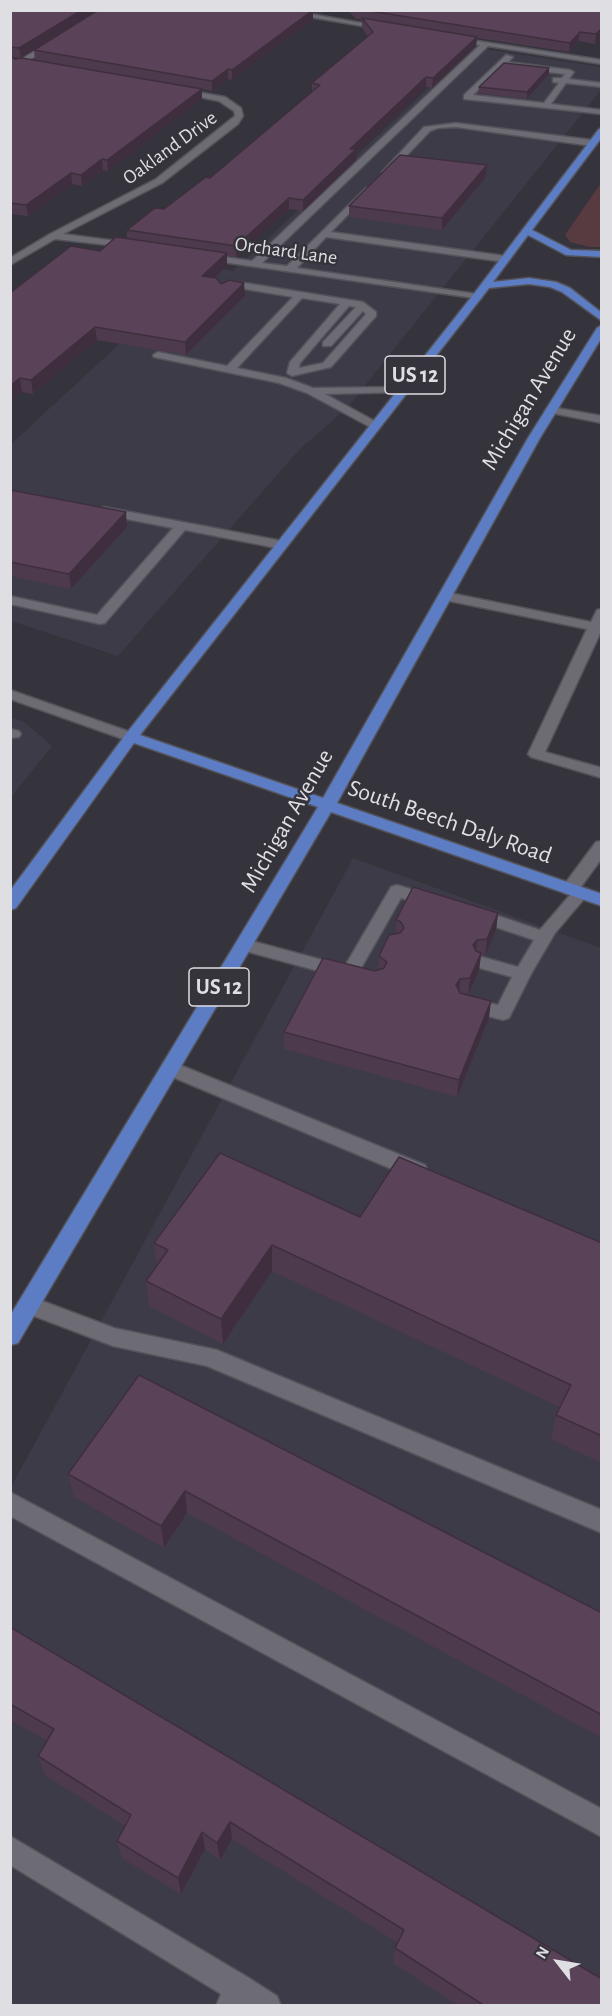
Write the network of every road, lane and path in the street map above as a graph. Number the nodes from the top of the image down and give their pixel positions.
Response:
1 (272, 10) edge
2 (396, 30) edge
3 (441, 37) edge
4 (62, 38) edge
5 (486, 44) junction
6 (518, 49) junction
7 (10, 60) edge
8 (22, 62) junction
9 (602, 63) edge
10 (501, 64) junction
11 (41, 66) edge
12 (10, 69) edge
13 (545, 79) edge
14 (564, 81) junction
15 (602, 85) edge
16 (167, 88) edge
17 (476, 89) junction
18 (502, 92) edge
19 (530, 95) edge
20 (552, 98) junction
21 (546, 106) junction
22 (602, 112) edge
23 (602, 131) edge
24 (592, 143) junction
25 (380, 178) edge
26 (372, 186) edge
27 (527, 231) junction
28 (324, 234) junction
29 (53, 236) junction
30 (145, 248) edge
31 (602, 254) edge
32 (189, 255) edge
33 (505, 259) junction
34 (10, 262) edge
35 (255, 264) junction
36 (290, 269) junction
37 (484, 286) junction
38 (222, 292) edge
39 (300, 295) junction
40 (477, 297) junction
41 (347, 302) junction
42 (602, 318) edge
43 (602, 328) edge
44 (163, 350) edge
45 (229, 370) junction
46 (292, 373) junction
47 (282, 380) junction
48 (404, 389) junction
49 (311, 390) junction
50 (552, 410) junction
51 (602, 420) edge
52 (376, 426) junction
53 (90, 509) edge
54 (181, 526) junction
55 (282, 544) junction
56 (445, 596) junction
57 (10, 600) edge
58 (599, 620) edge
59 (10, 694) edge
60 (131, 737) junction
61 (602, 773) edge
62 (328, 804) junction
63 (602, 846) edge
64 (575, 891) junction
65 (602, 900) edge
66 (10, 904) edge
67 (544, 937) junction
68 (369, 939) junction
69 (392, 944) edge
70 (244, 945) junction
71 (482, 963) edge
72 (522, 974) junction
73 (465, 1003) edge
74 (170, 1068) junction
75 (437, 1179) edge
76 (29, 1305) junction
77 (10, 1336) edge
78 (10, 1503) edge
79 (602, 1522) edge
80 (602, 1824) edge
81 (10, 1849) edge
82 (235, 1997) edge
83 (267, 2006) edge

1 - 2 street
3 - 5 street
4 - 8 street
5 - 6 street
5 - 35 street
6 - 9 street
6 - 10 street
7 - 8 street
8 - 11 street
8 - 12 street
10 - 14 street
10 - 17 street
13 - 14 street
14 - 15 street
14 - 20 street
16 - 29 street, Oakland Drive
17 - 18 street
17 - 21 street
19 - 20 street
20 - 21 street
21 - 22 street
23 - 24 main road, US 12
24 - 25 street
24 - 27 main road, US 12
26 - 28 street
27 - 31 main road
27 - 33 main road, US 12
28 - 33 street
28 - 36 street
29 - 30 street
29 - 34 street, Oakland Drive
32 - 35 street, Orchard Lane
33 - 37 main road, US 12
35 - 36 street, Orchard Lane
36 - 40 street, Orchard Lane
37 - 40 main road, US 12
37 - 42 main road
38 - 39 street
39 - 41 street
39 - 45 street
40 - 48 main road, US 12
41 - 46 street
41 - 46 street
43 - 50 main road, Michigan Avenue / US 12
44 - 45 street
45 - 47 street
46 - 47 street
47 - 49 street
48 - 49 street
48 - 52 main road, US 12
49 - 52 street
50 - 51 street
50 - 56 main road, Michigan Avenue / US 12
52 - 55 main road, US 12
53 - 54 street
54 - 55 street
54 - 57 street
55 - 60 main road, US 12
56 - 58 street
56 - 62 main road, Michigan Avenue / US 12
58 - 61 street
59 - 60 street, South Beech Daly Road
60 - 62 main road, South Beech Daly Road
60 - 66 main road, US 12
62 - 64 main road, South Beech Daly Road
62 - 70 main road, Michigan Avenue / US 12
63 - 64 street
64 - 65 main road, South Beech Daly Road
64 - 67 street
67 - 68 street
67 - 72 street
68 - 69 street
68 - 70 street
70 - 74 main road, Michigan Avenue / US 12
71 - 72 street
72 - 73 street
74 - 75 street
74 - 76 main road, Michigan Avenue / US 12
76 - 77 main road, Michigan Avenue / US 12
76 - 79 street
78 - 80 street
81 - 82 street
82 - 83 street

